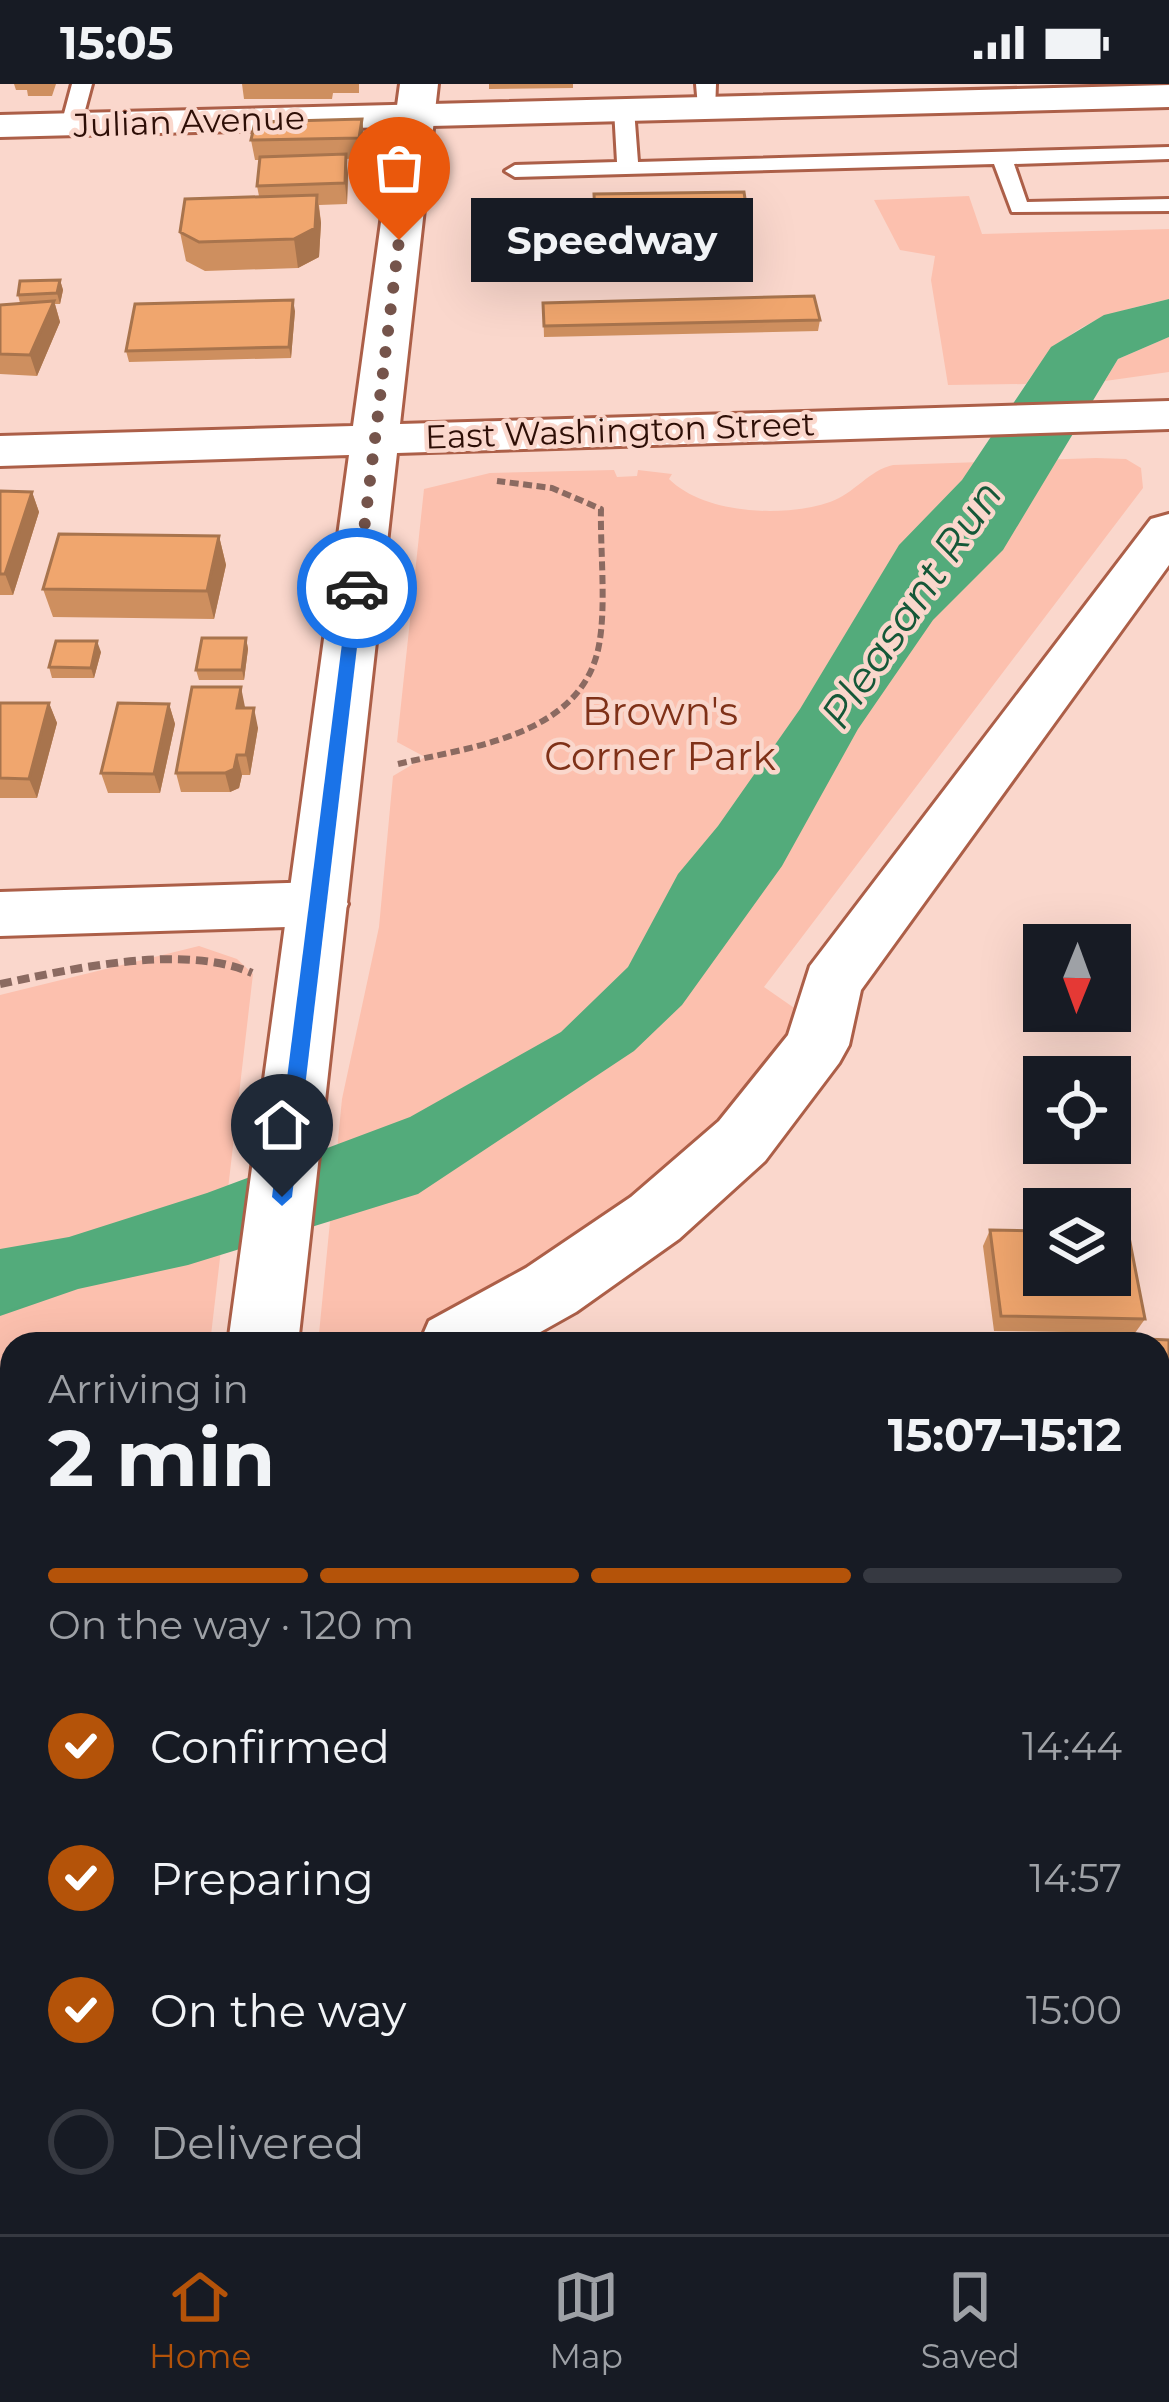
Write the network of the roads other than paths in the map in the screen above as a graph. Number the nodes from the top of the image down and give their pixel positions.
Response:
1 (82, 84) edge
2 (983, 92) edge
3 (707, 95) edge
4 (1169, 96) edge
5 (417, 99) edge
6 (624, 109) junction
7 (71, 124) junction
8 (0, 127) edge
9 (1169, 153) edge
10 (1002, 158) junction
11 (628, 169) junction
12 (515, 171) dead end
13 (1169, 205) edge
14 (1155, 416) edge
15 (374, 437) junction
16 (0, 451) edge
17 (1169, 530) edge
18 (300, 904) junction
19 (0, 914) edge
20 (265, 1332) edge
21 (476, 1332) edge

1 - 7 lane
2 - 3 street, Julian Avenue
2 - 4 street, Julian Avenue
3 - 6 street, Julian Avenue
5 - 6 street, Julian Avenue
5 - 7 street, Julian Avenue
5 - 15 main road
6 - 11 lane
7 - 8 street, Julian Avenue
9 - 10 lane
10 - 11 lane
10 - 13 lane
11 - 12 lane
14 - 15 main road, East Washington Street
15 - 16 main road, East Washington Street
15 - 18 main road
17 - 21 main road
18 - 19 street
18 - 20 main road

